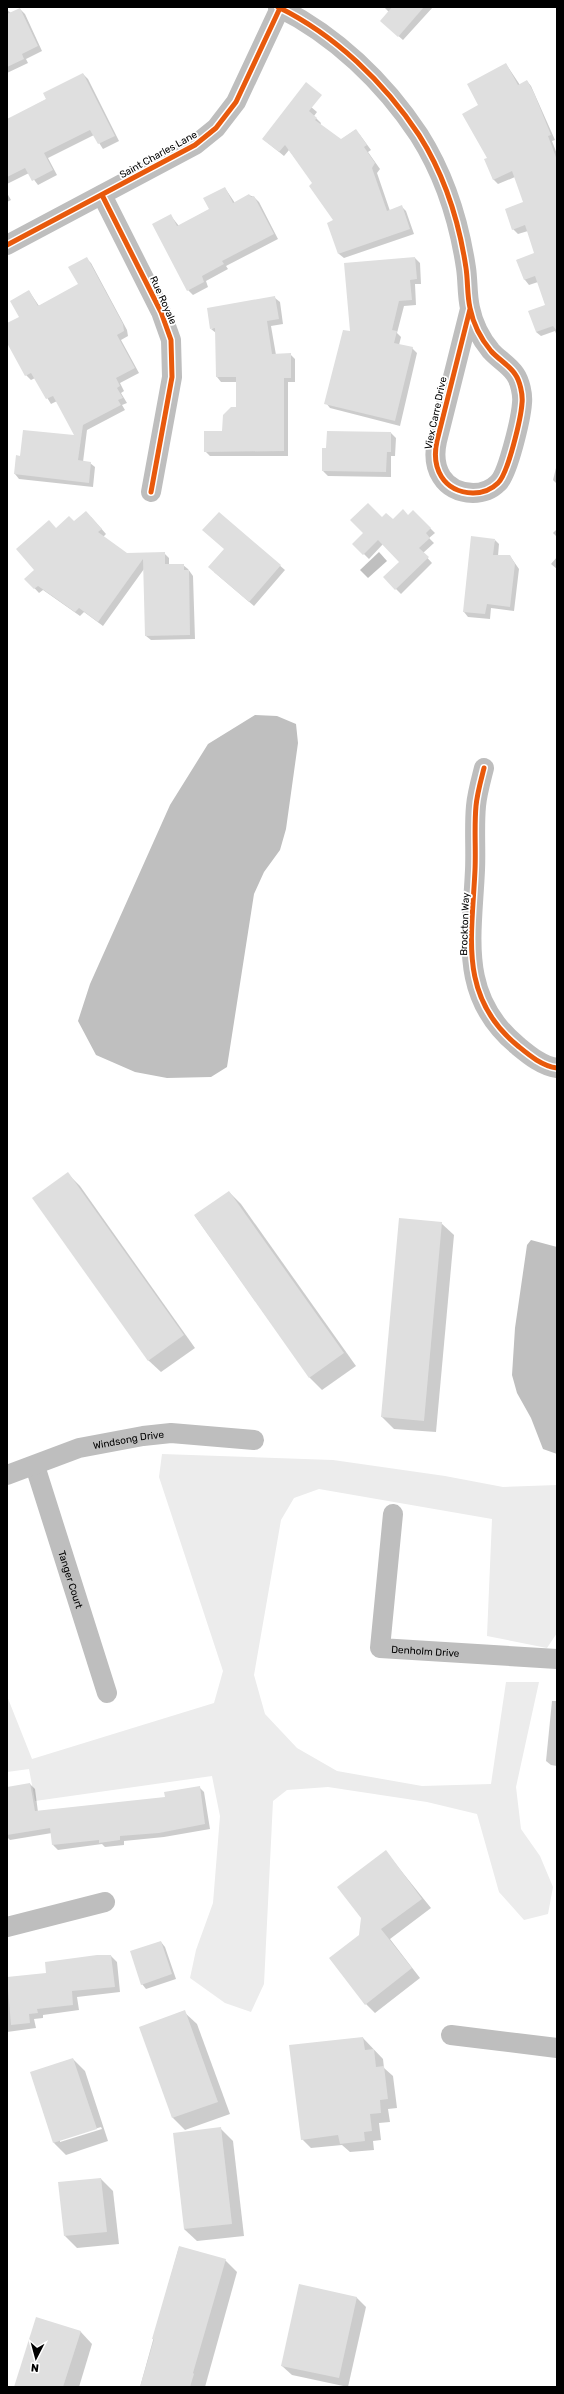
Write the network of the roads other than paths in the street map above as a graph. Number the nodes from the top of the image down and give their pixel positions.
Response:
1 (279, 8) edge
2 (102, 195) junction
3 (7, 245) edge
4 (470, 309) junction
5 (151, 492) dead end
6 (484, 768) dead end
7 (557, 1068) edge
8 (254, 1440) dead end
9 (35, 1466) junction
10 (7, 1475) edge
11 (393, 1514) dead end
12 (557, 1659) edge
13 (107, 1692) dead end
14 (105, 1902) dead end
15 (7, 1927) edge
16 (450, 2035) dead end
17 (557, 2048) edge

1 - 2 street, Saint Charles Lane
1 - 4 street, Viex Carre Drive
2 - 3 street, Saint Charles Lane
2 - 5 street, Rue Royale
4 - 4 street, Viex Carre Drive
6 - 7 street, Brockton Way
8 - 9 street, Windsong Drive
9 - 10 street, Windsong Drive
9 - 13 street, Tanger Court
11 - 12 street, Denholm Drive
14 - 15 street
16 - 17 street

